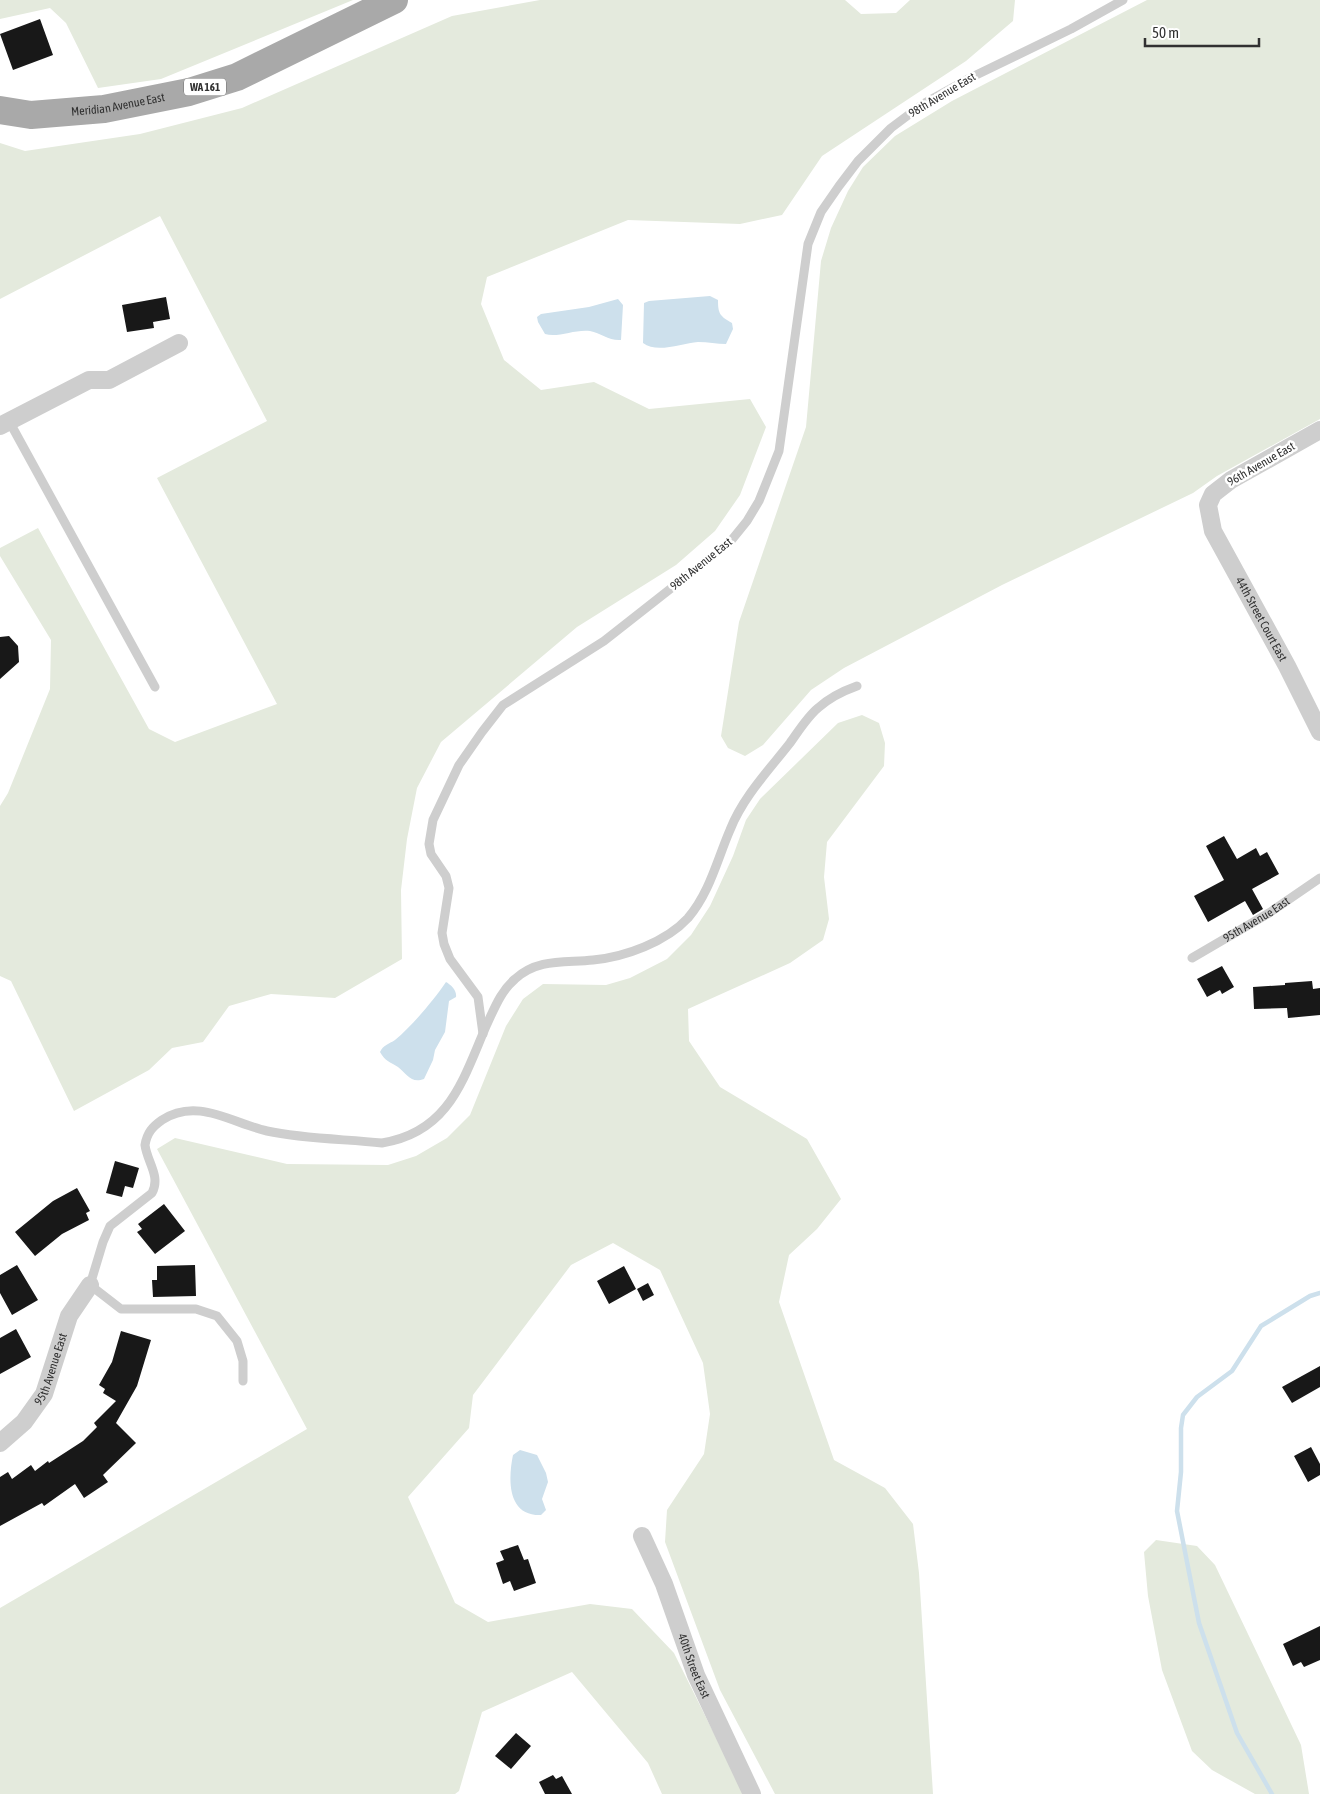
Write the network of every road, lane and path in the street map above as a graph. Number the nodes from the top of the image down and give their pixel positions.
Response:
1 (394, 0) edge
2 (1123, 0) edge
3 (0, 110) edge
4 (179, 343) dead end
5 (4, 424) edge
6 (1320, 430) edge
7 (1208, 505) joint
8 (857, 686) dead end
9 (155, 687) dead end
10 (1320, 732) edge
11 (1320, 878) edge
12 (1192, 958) dead end
13 (483, 1034) junction
14 (90, 1285) junction
15 (243, 1381) dead end
16 (0, 1443) edge
17 (642, 1536) dead end
18 (752, 1794) edge

1 - 3 main road, Meridian Avenue East / WA 161
2 - 13 lane, 98th Avenue East
4 - 5 street
5 - 9 lane
6 - 7 street, 96th Avenue East
7 - 10 street, 44th Street Court East
8 - 13 lane
11 - 12 lane, 95th Avenue East
13 - 14 lane
14 - 15 lane
14 - 16 street, 95th Avenue East
17 - 18 street, 40th Street East

